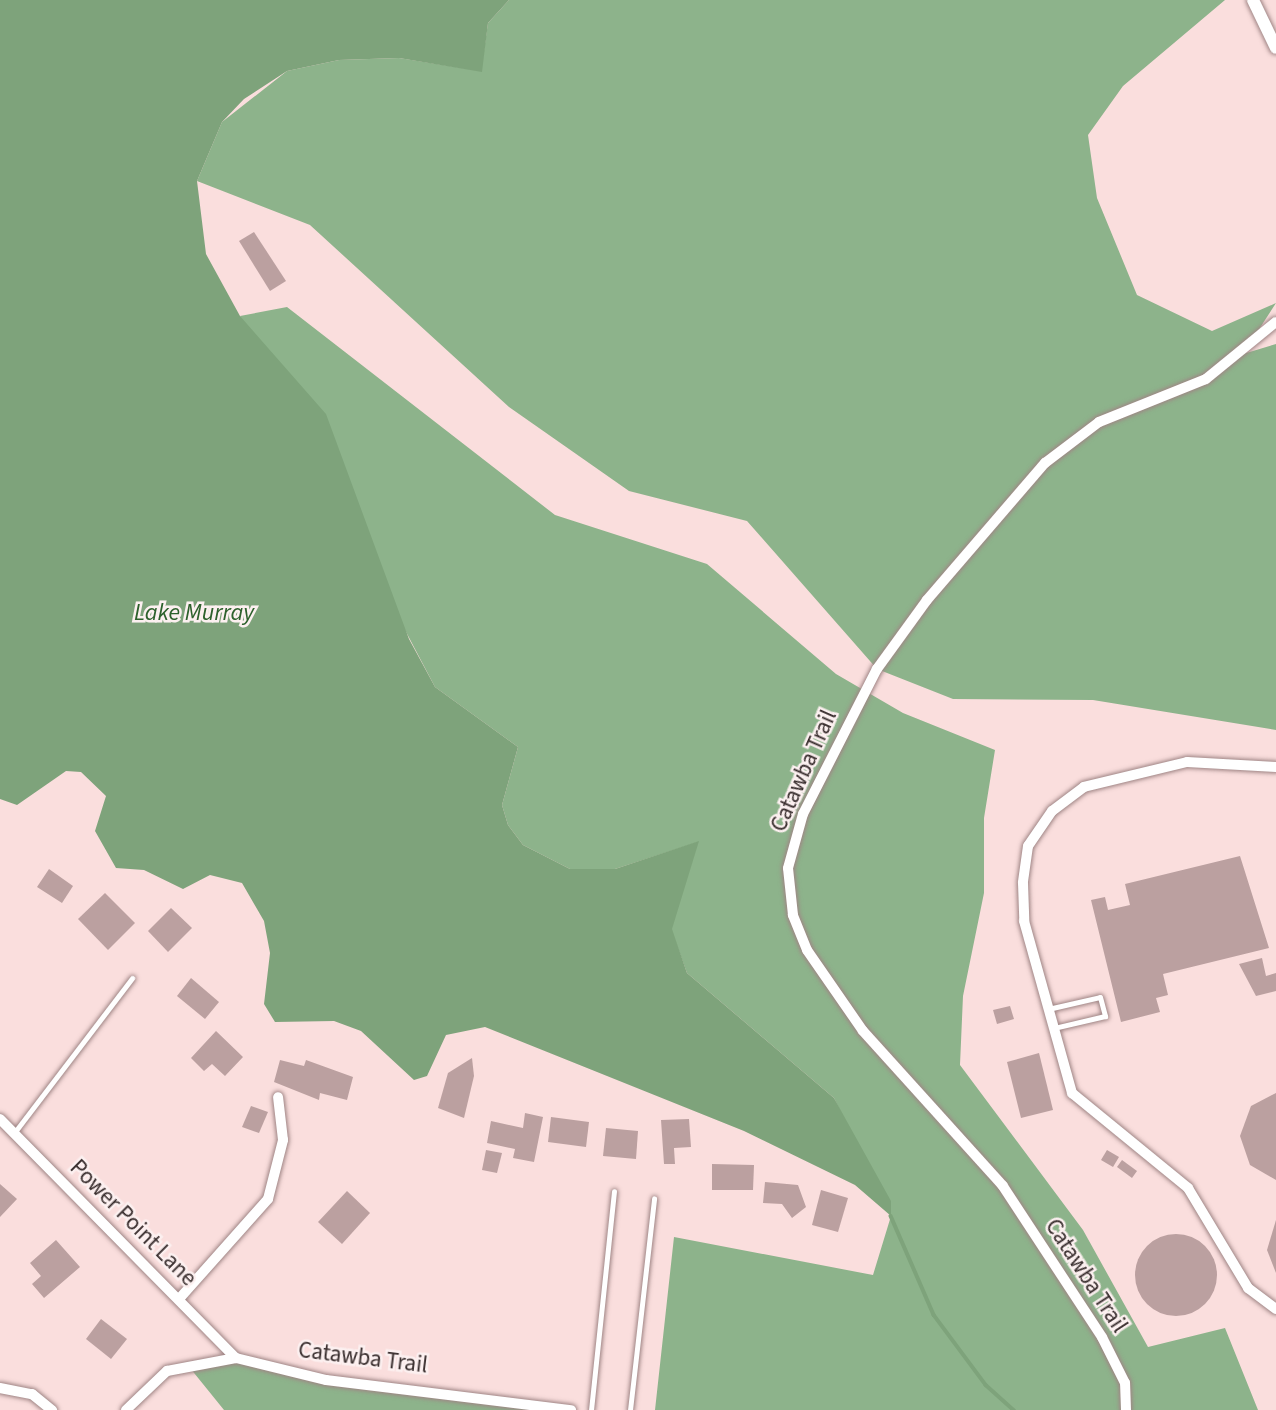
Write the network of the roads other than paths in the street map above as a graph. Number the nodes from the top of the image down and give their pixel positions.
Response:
1 (1253, 0) edge
2 (1276, 48) edge
3 (1276, 322) edge
4 (1276, 767) edge
5 (132, 978) dead end
6 (1048, 1009) junction
7 (1054, 1028) junction
8 (278, 1097) dead end
9 (0, 1119) edge
10 (14, 1133) junction
11 (614, 1191) dead end
12 (654, 1198) dead end
13 (179, 1299) junction
14 (1276, 1309) edge
15 (236, 1358) junction
16 (0, 1388) edge
17 (52, 1410) edge
18 (126, 1410) edge
19 (571, 1410) edge
20 (591, 1410) edge
21 (630, 1410) edge
22 (1126, 1410) edge

1 - 2 street
3 - 22 street, Catawba Trail
4 - 6 street
5 - 10 lane
6 - 7 street
6 - 7 lane
7 - 14 street
8 - 13 street
9 - 10 street, Power Point Lane
10 - 13 street, Power Point Lane
11 - 20 lane
12 - 21 lane
13 - 15 street, Power Point Lane
15 - 18 street, Catawba Trail
15 - 19 street, Catawba Trail
16 - 17 street

